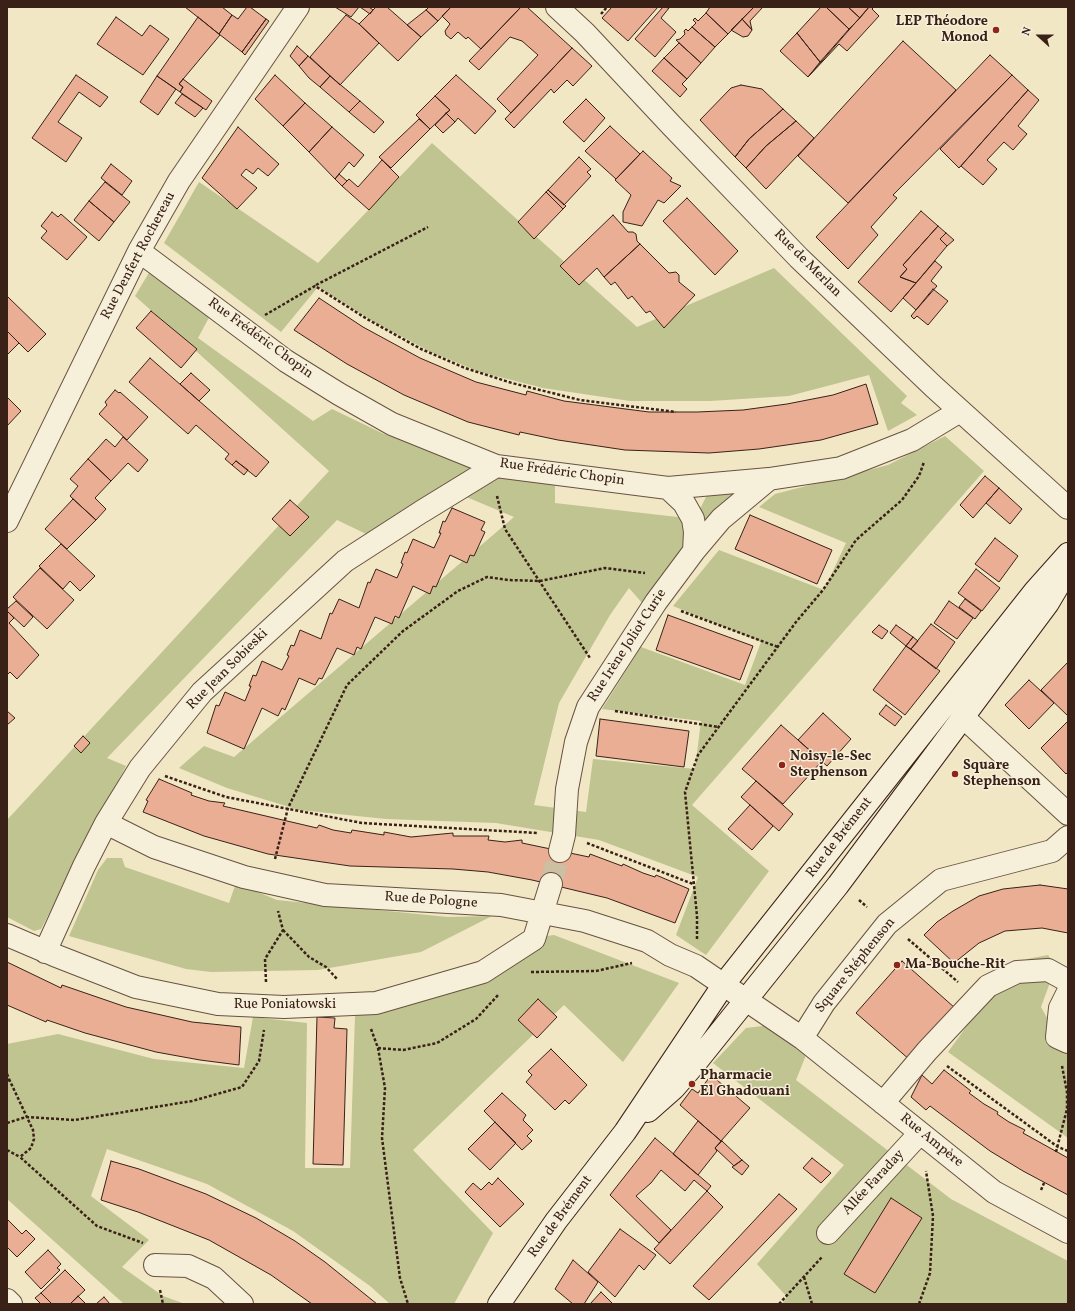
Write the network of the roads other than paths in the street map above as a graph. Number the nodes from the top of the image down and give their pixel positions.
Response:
1 (298, 7) edge
2 (557, 7) edge
3 (139, 250) junction
4 (960, 411) junction
5 (496, 466) junction
6 (769, 479) junction
7 (668, 488) junction
8 (1068, 508) edge
9 (7, 521) edge
10 (694, 551) junction
11 (1068, 554) edge
12 (1068, 569) edge
13 (1035, 591) junction
14 (963, 717) junction
15 (932, 721) junction
16 (1068, 814) edge
17 (106, 824) junction
18 (1068, 837) edge
19 (562, 843) tunnel mouth
20 (551, 884) tunnel mouth
21 (543, 913) junction
22 (7, 935) edge
23 (45, 952) junction
24 (1068, 981) edge
25 (724, 984) junction
26 (1068, 992) edge
27 (746, 1000) junction
28 (802, 1038) junction
29 (1067, 1042) edge
30 (883, 1103) junction
31 (625, 1132) junction
32 (920, 1133) junction
33 (1068, 1232) edge
34 (828, 1233) road end
35 (155, 1265) road end
36 (7, 1300) edge
37 (11, 1304) edge
38 (242, 1304) edge
39 (499, 1304) edge

1 - 3 street, Rue Denfert Rochereau
2 - 4 street, Rue de Merlan
3 - 5 street, Rue Frédéric Chopin
3 - 9 street, Rue Denfert Rochereau
4 - 6 street, Rue Frédéric Chopin
4 - 8 street, Rue de Merlan
5 - 7 street, Rue Frédéric Chopin
5 - 17 street, Rue Jean Sobieski
6 - 7 street, Rue Frédéric Chopin
6 - 10 street, Rue Irène Joliot Curie
7 - 10 street
10 - 19 street, Rue Irène Joliot Curie
11 - 13 street, Rue de Brément
12 - 14 street, Rue de Brément
13 - 14 street
13 - 15 street, Rue de Brément
14 - 15 street
14 - 16 street
14 - 27 street, Rue de Brément
15 - 25 street, Rue de Brément
17 - 21 street, Rue de Pologne
17 - 23 street, Rue Jean Sobieski
18 - 28 street, Square Stéphenson
20 - 21 street
21 - 23 street, Rue Poniatowski
21 - 25 street, Rue de Pologne
22 - 23 street, Rue Poniatowski
24 - 30 street
25 - 27 street, Rue de Pologne
25 - 31 street, Rue de Brément
26 - 29 street
27 - 28 street, Rue de Pologne
27 - 31 street, Rue de Brément
28 - 30 street, Rue Ampère
30 - 32 street, Rue Ampère
31 - 39 street, Rue de Brément
32 - 33 street, Rue Ampère
32 - 34 street, Allée Faraday
35 - 38 street
36 - 37 street

